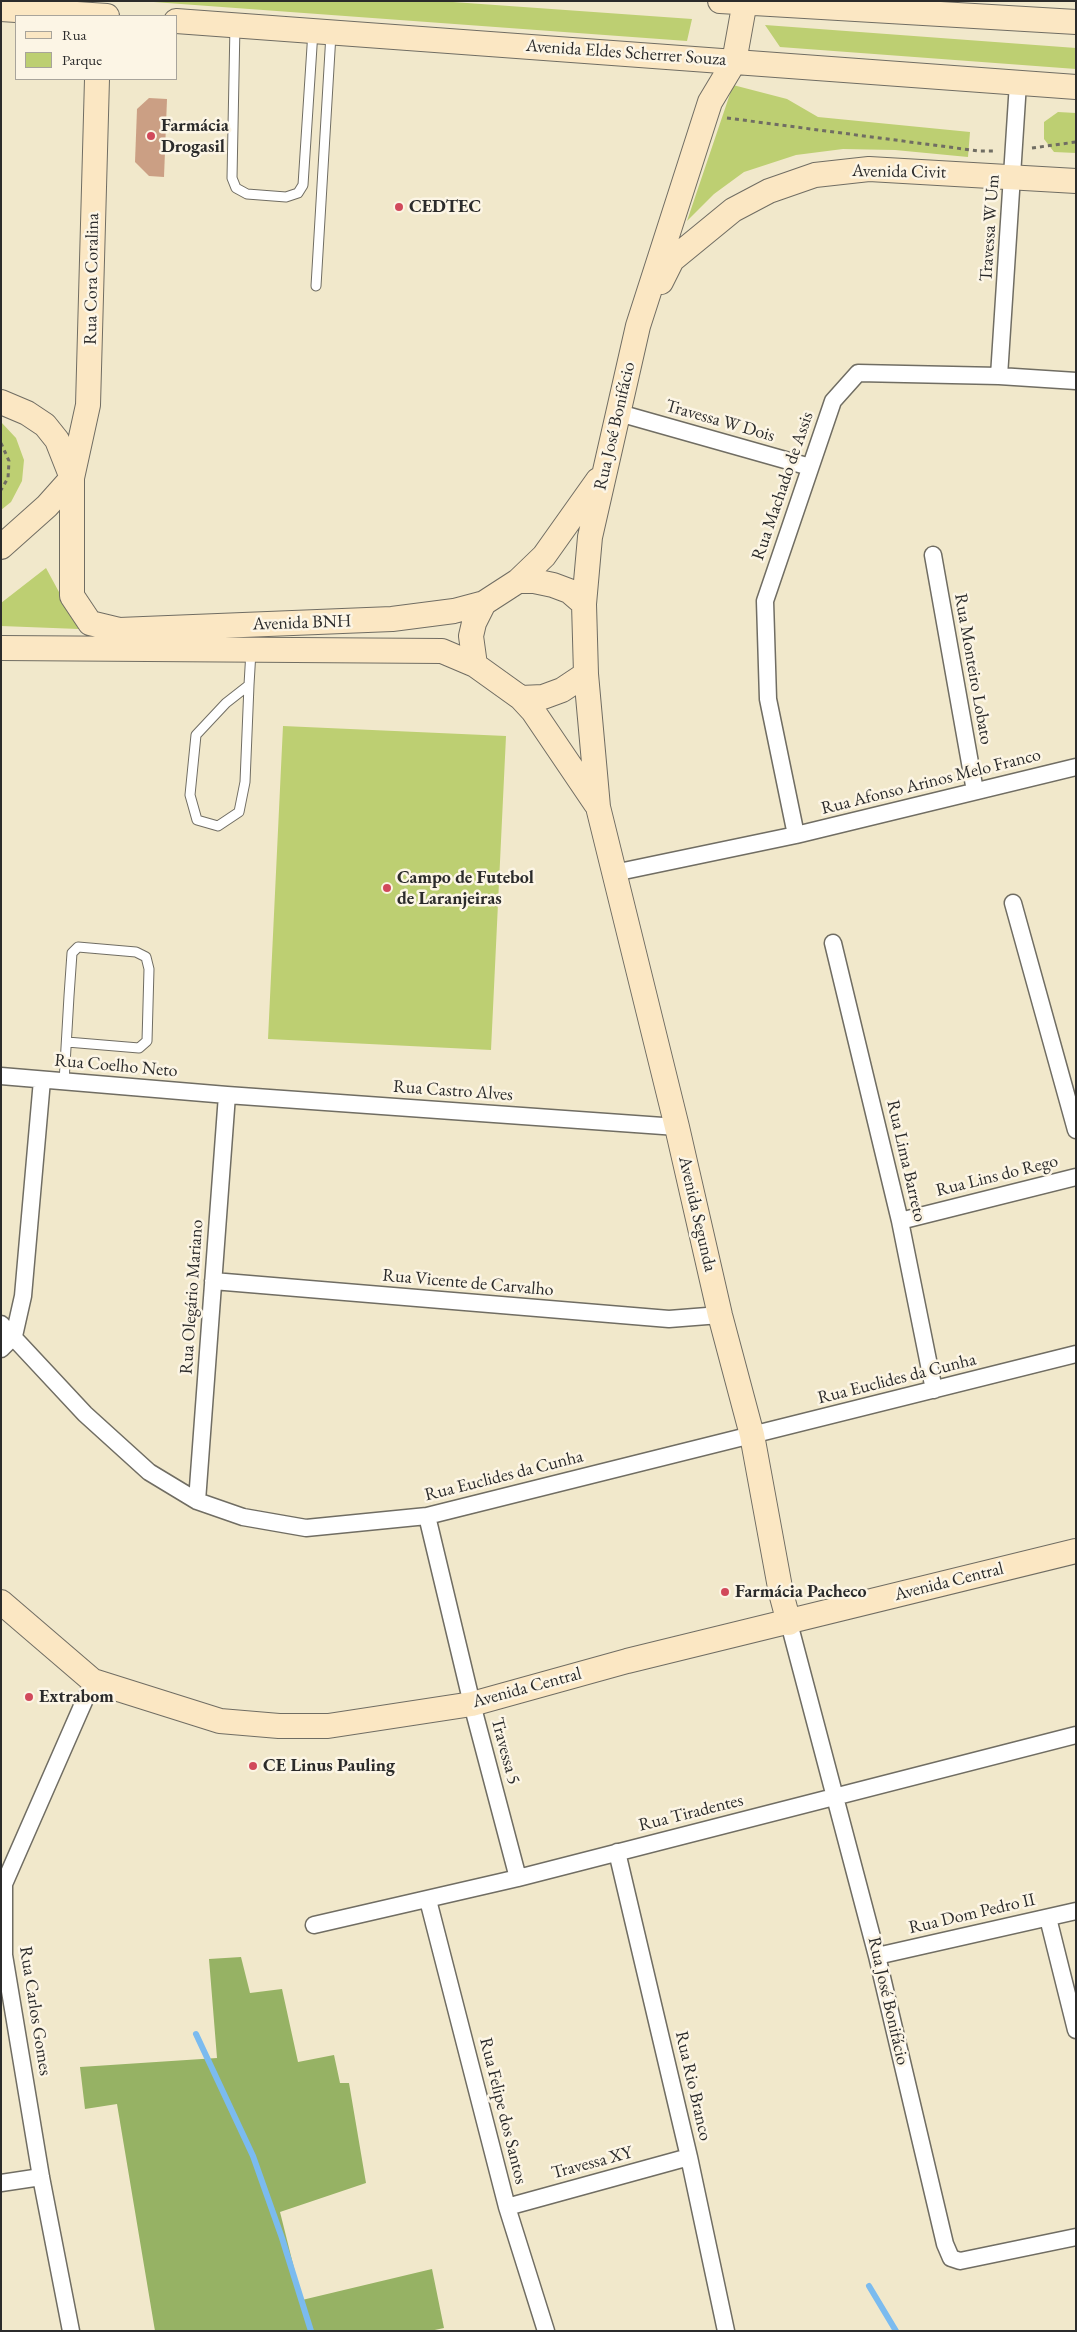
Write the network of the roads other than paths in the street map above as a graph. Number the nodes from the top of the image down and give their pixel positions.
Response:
1 (99, 1) edge
2 (720, 1) edge
3 (745, 2) edge
4 (1, 9) edge
5 (85, 15) edge
6 (99, 15) edge
7 (178, 21) edge
8 (1076, 22) edge
9 (235, 25) junction
10 (322, 31) junction
11 (734, 62) junction
12 (97, 80) edge
13 (1018, 83) junction
14 (1076, 87) edge
15 (1014, 176) junction
16 (1076, 181) edge
17 (316, 286) dead end
18 (638, 326) junction
19 (999, 376) junction
20 (1075, 383) edge
21 (1, 402) edge
22 (619, 413) junction
23 (810, 468) junction
24 (604, 472) junction
25 (72, 478) junction
26 (1, 546) edge
27 (932, 555) dead end
28 (518, 581) junction
29 (484, 603) junction
30 (584, 604) junction
31 (1, 648) edge
32 (251, 649) junction
33 (475, 665) junction
34 (586, 674) junction
35 (249, 685) junction
36 (521, 698) junction
37 (1076, 767) edge
38 (975, 791) junction
39 (598, 807) junction
40 (796, 835) junction
41 (614, 873) junction
42 (1013, 903) dead end
43 (832, 943) dead end
44 (67, 1042) junction
45 (1, 1076) edge
46 (42, 1080) junction
47 (64, 1082) junction
48 (227, 1096) junction
49 (677, 1127) junction
50 (1076, 1130) edge
51 (1076, 1177) edge
52 (900, 1221) junction
53 (213, 1281) junction
54 (720, 1315) junction
55 (1, 1324) edge
56 (14, 1336) junction
57 (1, 1349) edge
58 (1076, 1354) edge
59 (934, 1390) junction
60 (752, 1435) junction
61 (197, 1501) junction
62 (426, 1516) junction
63 (1076, 1551) edge
64 (1, 1602) edge
65 (789, 1623) junction
66 (93, 1681) junction
67 (472, 1704) junction
68 (1076, 1734) edge
69 (836, 1796) junction
70 (617, 1852) junction
71 (518, 1878) junction
72 (3, 1882) edge
73 (428, 1900) junction
74 (1076, 1911) edge
75 (1048, 1918) junction
76 (314, 1925) dead end
77 (877, 1956) junction
78 (1076, 2030) edge
79 (689, 2157) junction
80 (41, 2177) junction
81 (1, 2184) edge
82 (507, 2207) junction
83 (1076, 2238) edge
84 (71, 2331) edge
85 (546, 2331) edge
86 (726, 2331) edge

1 - 6 street
2 - 3 street
3 - 8 street
3 - 11 street
4 - 5 street
7 - 9 street, Avenida Eldes Scherrer Souza
9 - 10 street, Avenida Eldes Scherrer Souza
9 - 10 lane
10 - 11 street, Avenida Eldes Scherrer Souza
10 - 17 lane
11 - 13 street, Avenida Eldes Scherrer Souza
11 - 18 street, Rua José Bonifácio
12 - 25 street, Rua Cora Coralina
13 - 14 street, Avenida Eldes Scherrer Souza
13 - 15 street, Travessa W Um
15 - 16 street, Avenida Civit
15 - 18 street, Avenida Civit
15 - 19 street, Travessa W Um
18 - 22 street, Rua José Bonifácio
19 - 20 street, Rua Machado de Assis
19 - 23 street, Rua Machado de Assis
21 - 25 street
22 - 23 street, Travessa W Dois
22 - 24 street, Rua José Bonifácio
23 - 40 street, Rua Machado de Assis
24 - 28 street, Avenida BNH
24 - 30 street, Rua José Bonifácio
25 - 26 street
25 - 29 street, Avenida BNH
27 - 38 street, Rua Monteiro Lobato
28 - 29 street, Avenida BNH
28 - 30 street
29 - 33 street
30 - 34 street, Rua José Bonifácio
31 - 32 street, Avenida BNH
32 - 33 street, Avenida BNH
32 - 35 lane
33 - 36 street, Avenida BNH
34 - 36 street
34 - 39 street, Rua José Bonifácio
35 - 35 lane
36 - 39 street, Avenida BNH
37 - 38 street, Rua Afonso Arinos Melo Franco
38 - 40 street, Rua Afonso Arinos Melo Franco
39 - 41 street, Avenida Segunda
40 - 41 street, Rua Afonso Arinos Melo Franco
41 - 49 street, Avenida Segunda
42 - 50 street
43 - 52 street, Rua Lima Barreto
44 - 44 lane
44 - 47 lane
45 - 46 street, Rua Coelho Neto
46 - 47 street, Rua Coelho Neto
46 - 56 street
47 - 48 street, Rua Coelho Neto
48 - 49 street, Rua Castro Alves
48 - 53 street, Rua Olegário Mariano
49 - 54 street, Avenida Segunda
51 - 52 street, Rua Lins do Rego
52 - 59 street, Rua Lima Barreto
53 - 54 street, Rua Vicente de Carvalho
53 - 61 street, Rua Olegário Mariano
54 - 60 street, Avenida Segunda
55 - 56 street, Rua Euclides da Cunha
56 - 57 street
56 - 61 street, Rua Euclides da Cunha
58 - 59 street, Rua Euclides da Cunha
59 - 60 street, Rua Euclides da Cunha
60 - 62 street, Rua Euclides da Cunha
60 - 65 street, Avenida Segunda
61 - 62 street, Rua Euclides da Cunha
62 - 67 street, Travessa 5
63 - 65 street, Avenida Central
64 - 66 street, Avenida Central
65 - 67 street, Avenida Central
65 - 69 street, Rua José Bonifácio
66 - 67 street, Avenida Central
66 - 72 street, Rua Carlos Gomes
67 - 71 street, Travessa 5
68 - 69 street, Rua Tiradentes
69 - 70 street, Rua Tiradentes
69 - 77 street, Rua José Bonifácio
70 - 71 street, Rua Tiradentes
70 - 79 street, Rua Rio Branco
71 - 73 street, Rua Tiradentes
72 - 80 street, Rua Carlos Gomes
73 - 76 street, Rua Tiradentes
73 - 82 street, Rua Felipe dos Santos
74 - 75 street, Rua Dom Pedro II
75 - 77 street, Rua Dom Pedro II
75 - 78 street
77 - 83 street, Rua José Bonifácio
79 - 82 street, Travessa XY
79 - 86 street, Rua Rio Branco
80 - 81 street
80 - 84 street, Rua Carlos Gomes
82 - 85 street, Rua Felipe dos Santos

